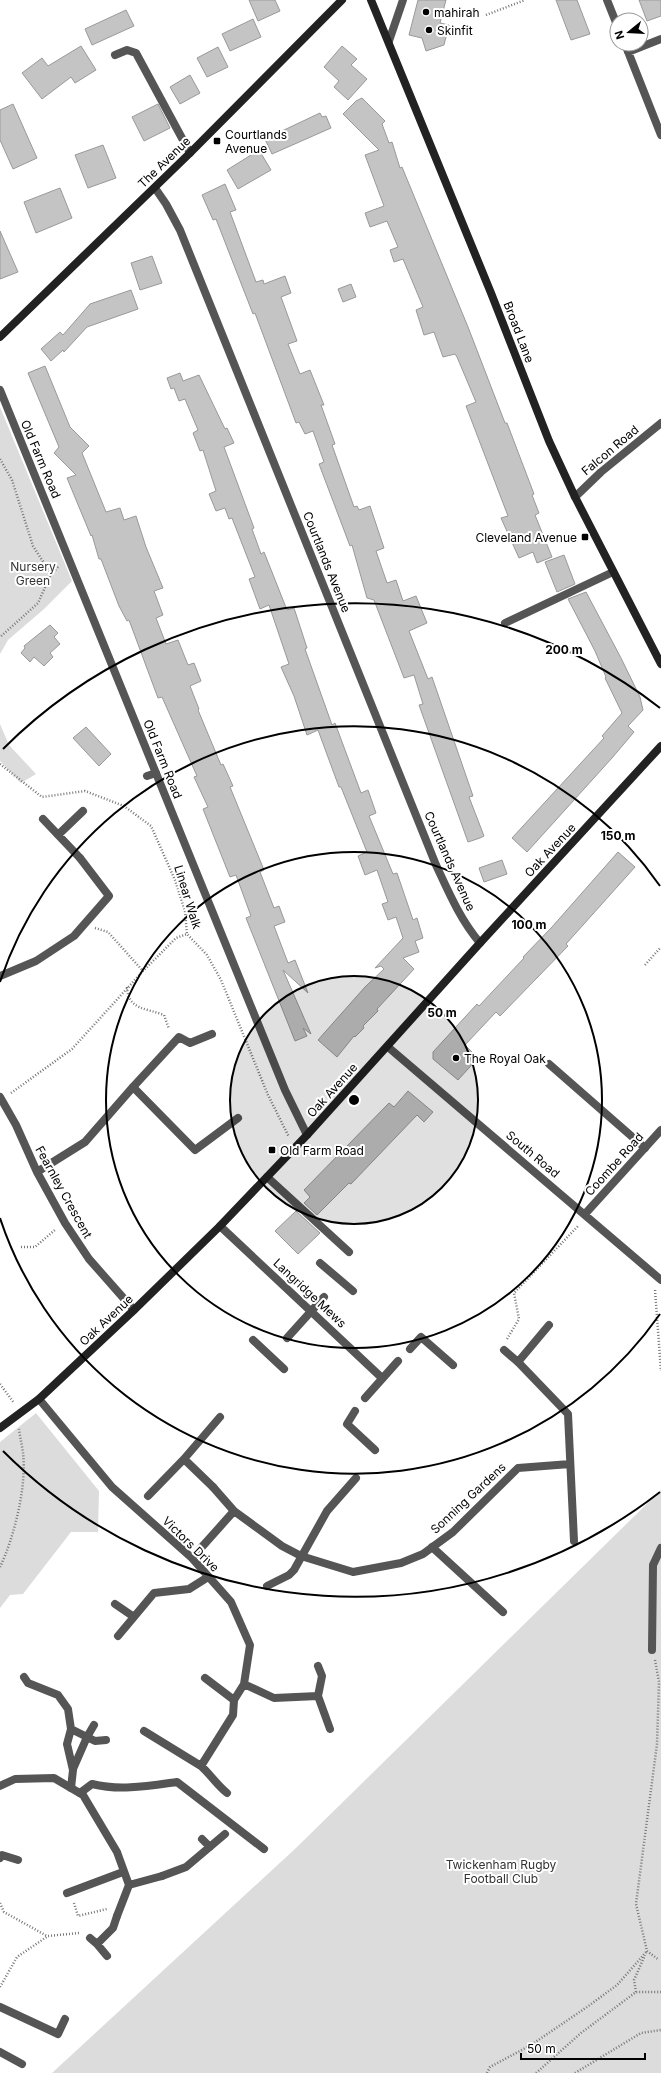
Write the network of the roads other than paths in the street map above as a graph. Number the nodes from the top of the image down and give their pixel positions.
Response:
1 (342, 0) edge
2 (371, 0) edge
3 (403, 0) edge
4 (607, 0) edge
5 (612, 12) edge
6 (661, 39) edge
7 (389, 41) junction
8 (649, 42) edge
9 (628, 52) edge
10 (115, 55) dead end
11 (661, 135) edge
12 (190, 153) junction
13 (155, 188) junction
14 (0, 337) edge
15 (0, 390) edge
16 (661, 423) edge
17 (575, 497) junction
18 (613, 572) junction
19 (505, 623) dead end
20 (660, 660) edge
21 (661, 746) edge
22 (156, 773) junction
23 (147, 776) dead end
24 (84, 812) dead end
25 (43, 819) dead end
26 (58, 835) junction
27 (480, 943) junction
28 (0, 976) edge
29 (212, 1034) dead end
30 (388, 1047) junction
31 (549, 1064) dead end
32 (133, 1087) junction
33 (2, 1102) edge
34 (238, 1118) dead end
35 (661, 1130) edge
36 (308, 1135) junction
37 (645, 1148) junction
38 (37, 1172) junction
39 (267, 1177) junction
40 (586, 1215) junction
41 (220, 1226) junction
42 (349, 1252) dead end
43 (320, 1262) dead end
44 (661, 1280) edge
45 (353, 1291) dead end
46 (324, 1297) dead end
47 (134, 1310) junction
48 (312, 1310) junction
49 (548, 1325) dead end
50 (287, 1338) dead end
51 (253, 1340) dead end
52 (410, 1349) dead end
53 (504, 1350) road end
54 (398, 1361) dead end
55 (518, 1362) junction
56 (453, 1365) dead end
57 (284, 1369) dead end
58 (382, 1378) junction
59 (365, 1398) dead end
60 (39, 1399) junction
61 (355, 1411) dead end
62 (220, 1417) dead end
63 (0, 1428) edge
64 (375, 1450) dead end
65 (184, 1460) junction
66 (570, 1464) junction
67 (356, 1478) dead end
68 (148, 1496) dead end
69 (234, 1511) junction
70 (574, 1540) dead end
71 (432, 1547) junction
72 (661, 1548) edge
73 (300, 1556) junction
74 (192, 1558) junction
75 (208, 1577) junction
76 (267, 1586) dead end
77 (115, 1604) dead end
78 (503, 1612) dead end
79 (134, 1617) junction
80 (118, 1636) dead end
81 (652, 1650) road end
82 (318, 1666) dead end
83 (24, 1676) dead end
84 (205, 1678) dead end
85 (244, 1684) junction
86 (318, 1696) junction
87 (234, 1700) junction
88 (94, 1725) dead end
89 (71, 1729) junction
90 (330, 1729) dead end
91 (144, 1731) dead end
92 (86, 1737) junction
93 (106, 1740) dead end
94 (201, 1766) junction
95 (73, 1770) junction
96 (0, 1786) edge
97 (71, 1788) junction
98 (80, 1793) junction
99 (227, 1793) dead end
100 (225, 1834) dead end
101 (202, 1839) dead end
102 (210, 1847) junction
103 (264, 1850) dead end
104 (0, 1858) edge
105 (18, 1860) dead end
106 (123, 1872) junction
107 (129, 1885) junction
108 (67, 1893) dead end
109 (90, 1938) dead end
110 (96, 1944) junction
111 (107, 1956) dead end
112 (0, 2007) edge
113 (65, 2019) dead end
114 (0, 2052) edge
115 (22, 2064) dead end

1 - 12 street, The Avenue
2 - 7 street, Broad Lane
3 - 7 street
4 - 5 street
6 - 8 street
7 - 17 street, Broad Lane
9 - 11 street
10 - 12 street
12 - 13 street, The Avenue
13 - 14 street, The Avenue
13 - 27 street, Courtlands Avenue
15 - 22 street, Old Farm Road
16 - 17 street, Falcon Road
17 - 18 street, Broad Lane
18 - 19 street
18 - 20 street, Broad Lane
21 - 27 street, Oak Avenue
22 - 23 street
22 - 36 street, Old Farm Road
24 - 26 street
25 - 26 street
26 - 28 street
27 - 30 street, Oak Avenue
29 - 32 street
30 - 36 street, Oak Avenue
30 - 40 street, South Road
31 - 37 street
32 - 34 street
32 - 38 street
33 - 38 street, Fearnley Crescent
35 - 37 street, Coombe Road
36 - 39 street, Oak Avenue
37 - 40 street, Coombe Road
38 - 47 street, Fearnley Crescent
39 - 41 street, Oak Avenue
39 - 42 street
40 - 44 street, South Road
41 - 47 street, Oak Avenue
41 - 48 street, Langridge Mews
43 - 45 street
46 - 48 street
47 - 60 street, Oak Avenue
48 - 50 street
48 - 58 street, Langridge Mews
49 - 55 street
51 - 57 street
52 - 56 street
53 - 55 street
54 - 58 street
55 - 66 street
58 - 59 street
60 - 63 street, Oak Avenue
60 - 74 street, Victors Drive
61 - 64 street
62 - 65 street
65 - 68 street
65 - 69 street, Sonning Gardens
66 - 70 street
66 - 71 street, Sonning Gardens
67 - 73 street
69 - 73 street, Sonning Gardens
69 - 74 street
71 - 73 street, Sonning Gardens
71 - 78 street
72 - 81 street
73 - 76 street
74 - 75 street, Victors Drive
75 - 79 street
75 - 85 street, Victors Drive
77 - 79 street
79 - 80 street
82 - 86 street
83 - 89 street
84 - 87 street
85 - 86 street
85 - 87 street, Victors Drive
86 - 90 street
87 - 94 street
88 - 92 street
89 - 92 street
89 - 95 street
91 - 94 street
92 - 93 street
92 - 95 street
94 - 99 street
95 - 97 street
96 - 97 street
97 - 98 street
98 - 103 street
98 - 106 street
100 - 102 street
101 - 102 street
102 - 107 street
104 - 105 street
106 - 107 street
106 - 108 street
107 - 110 street
109 - 110 street
110 - 111 street
112 - 113 street
114 - 115 street

